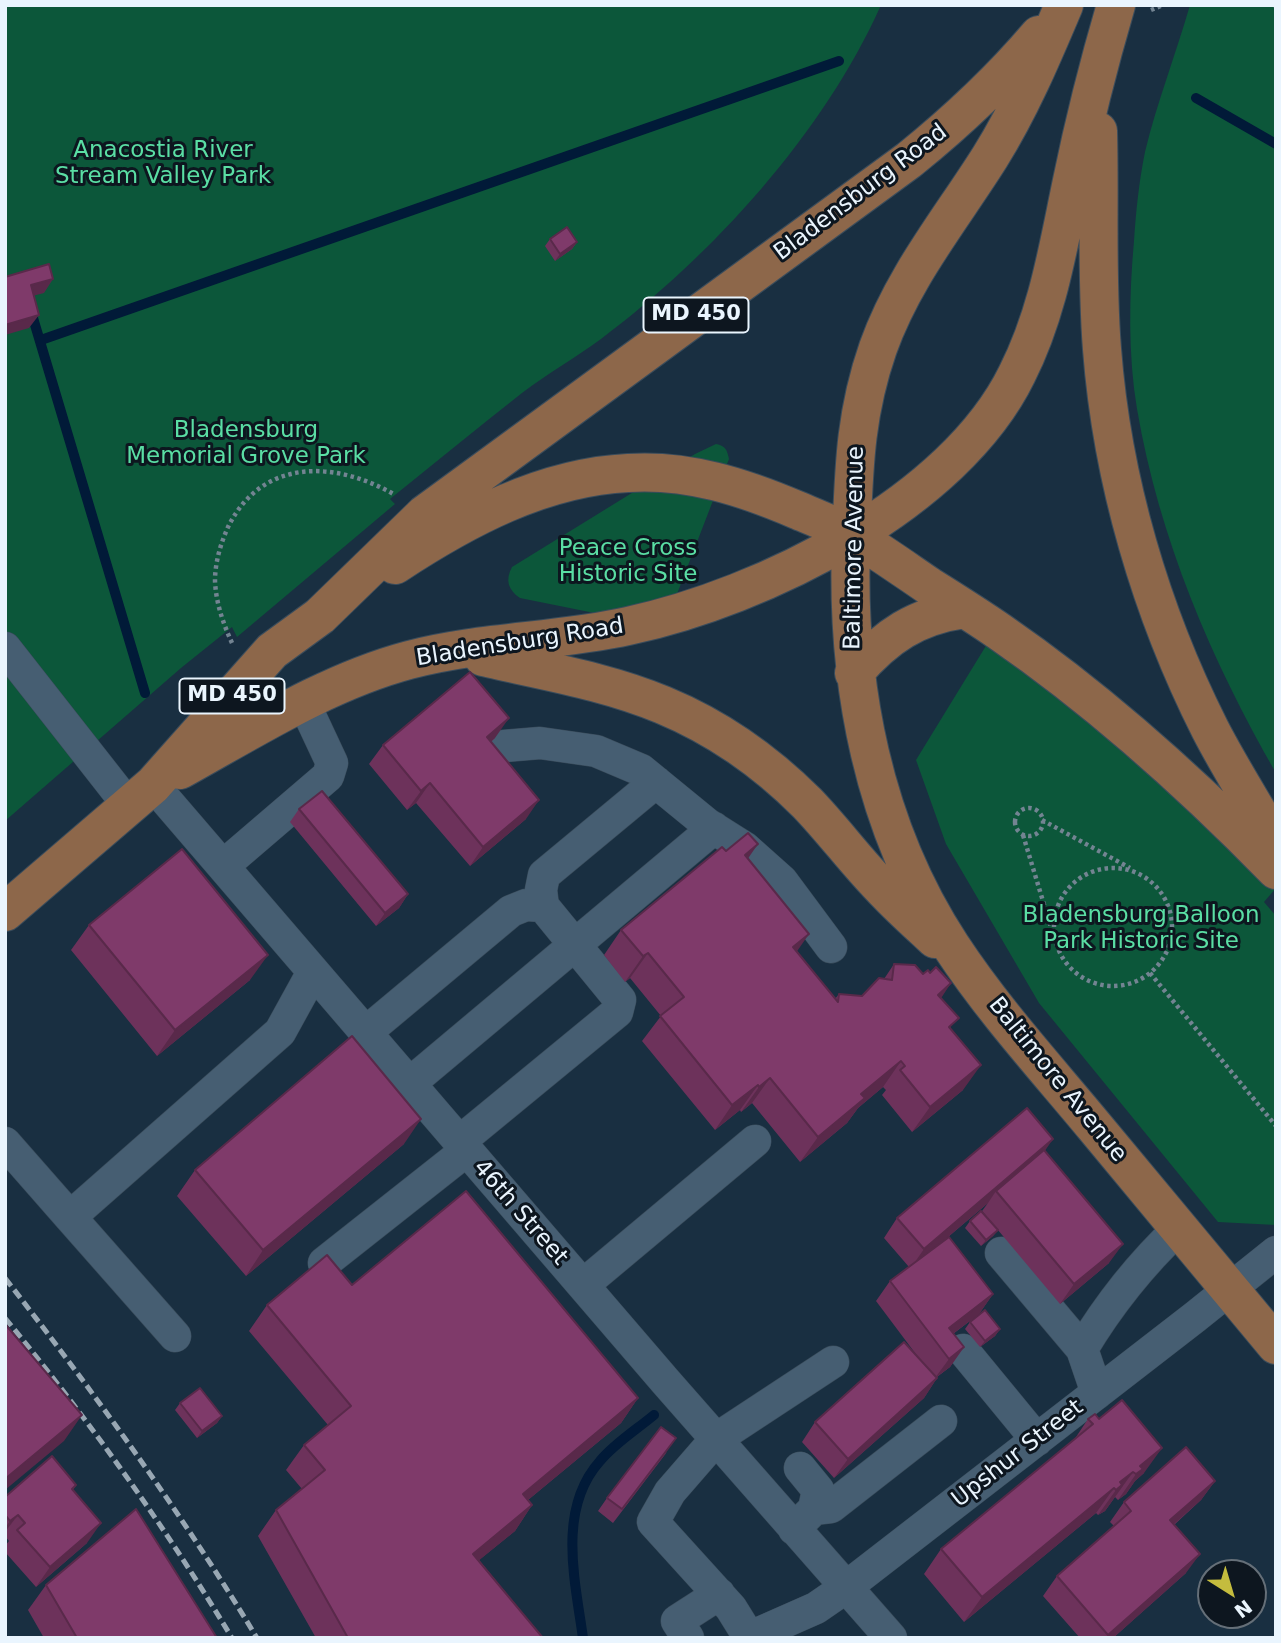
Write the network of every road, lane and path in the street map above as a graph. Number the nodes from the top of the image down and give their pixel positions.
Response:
1 (1063, 5) edge
2 (1116, 5) edge
3 (1097, 77) junction
4 (402, 499) dead end
5 (852, 535) junction
6 (965, 609) junction
7 (320, 616) junction
8 (232, 643) dead end
9 (5, 648) edge
10 (453, 650) junction
11 (854, 673) junction
12 (303, 701) junction
13 (505, 746) edge
14 (656, 782) junction
15 (141, 795) junction
16 (1042, 820) junction
17 (714, 828) junction
18 (1023, 835) junction
19 (1276, 844) edge
20 (223, 866) junction
21 (1276, 870) edge
22 (1137, 872) junction
23 (543, 906) junction
24 (5, 912) edge
25 (1053, 937) junction
26 (575, 945) junction
27 (831, 947) dead end
28 (313, 972) junction
29 (1150, 973) junction
30 (973, 975) junction
31 (365, 1033) junction
32 (410, 1084) junction
33 (1276, 1126) edge
34 (755, 1141) dead end
35 (5, 1143) edge
36 (463, 1146) junction
37 (70, 1217) junction
38 (1179, 1228) junction
39 (1276, 1252) edge
40 (1001, 1253) dead end
41 (324, 1263) edge
42 (583, 1285) junction
43 (1229, 1290) junction
44 (175, 1336) dead end
45 (1276, 1345) edge
46 (1082, 1349) junction
47 (963, 1350) edge
48 (833, 1362) dead end
49 (1097, 1393) junction
50 (941, 1421) dead end
51 (716, 1439) junction
52 (1037, 1440) junction
53 (800, 1468) dead end
54 (804, 1519) junction
55 (845, 1588) junction
56 (719, 1594) junction
57 (749, 1637) edge
58 (688, 1638) edge
59 (891, 1638) edge

1 - 5 main road, Baltimore Avenue
1 - 7 main road, Bladensburg Road / MD 450
2 - 3 main road, Bladensburg Road
3 - 5 main road, Bladensburg Road / MD 450
3 - 19 main road
4 - 8 path
5 - 6 main road
5 - 7 main road
5 - 10 main road, Bladensburg Road / MD 450
5 - 11 main road, Baltimore Avenue
6 - 11 main road
6 - 21 main road
7 - 15 main road, Bladensburg Road / MD 450
9 - 15 street, 46th Street
10 - 12 main road, Bladensburg Road / MD 450
10 - 30 main road
11 - 30 main road, Baltimore Avenue
12 - 15 main road, Bladensburg Road / MD 450
12 - 20 street
13 - 14 street
14 - 17 street
14 - 23 street
15 - 20 street, 46th Street
15 - 24 main road, MD 450
16 - 18 path
16 - 18 path
16 - 22 path
17 - 26 street
17 - 27 street
18 - 25 path
20 - 28 street, 46th Street
22 - 25 path
22 - 29 path
23 - 26 street
23 - 31 street
25 - 29 path
26 - 32 street
26 - 36 street
28 - 31 street, 46th Street
28 - 37 street
29 - 33 path
30 - 38 main road, Baltimore Avenue
31 - 32 street, 46th Street
32 - 36 street, 46th Street
34 - 42 street
35 - 37 street
36 - 41 street
36 - 42 street, 46th Street
37 - 44 street
38 - 43 main road, Baltimore Avenue
38 - 46 street
39 - 43 street, Upshur Street
40 - 46 street
42 - 51 street, 46th Street
43 - 45 main road, Baltimore Avenue
43 - 49 street, Upshur Street
46 - 49 street
47 - 52 street
48 - 51 street
49 - 52 street, Upshur Street
50 - 54 street
51 - 54 street, 46th Street
51 - 56 street
52 - 55 street, Upshur Street
53 - 54 street
54 - 55 street, 46th Street
55 - 57 street, Upshur Street
55 - 59 street, 46th Street
56 - 57 street
56 - 58 street

